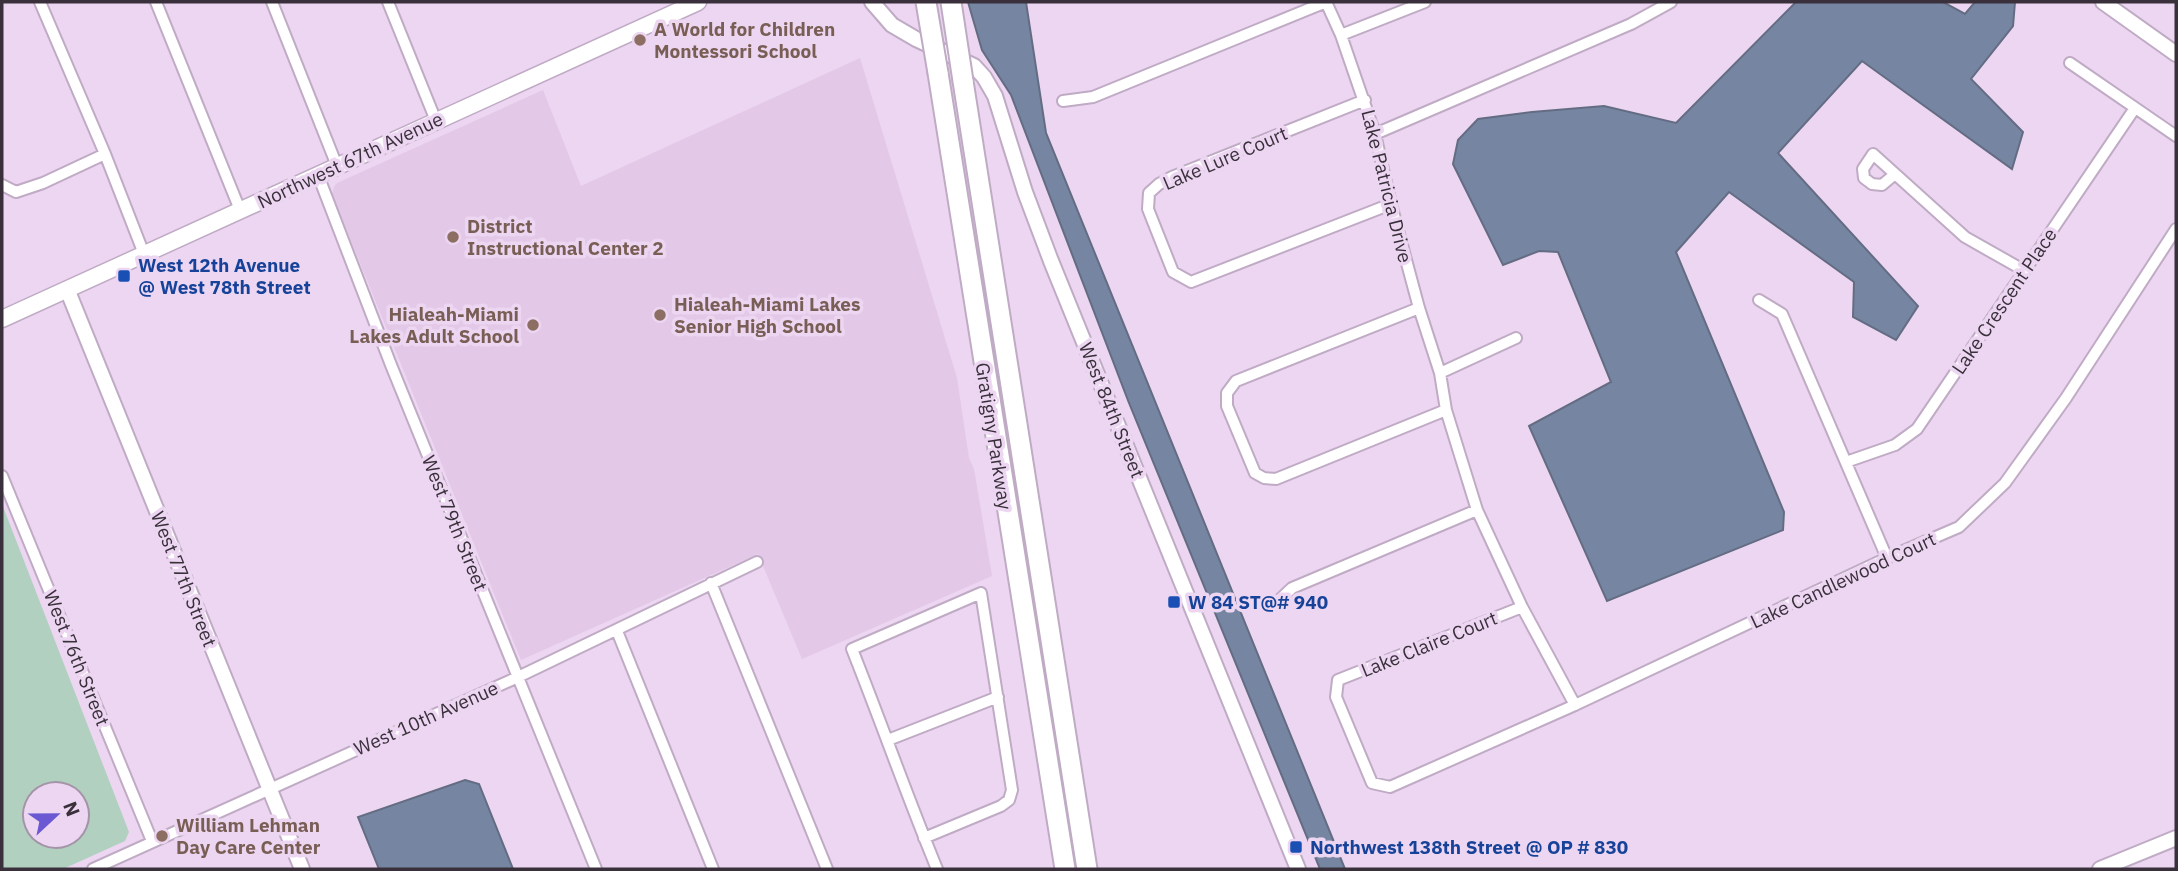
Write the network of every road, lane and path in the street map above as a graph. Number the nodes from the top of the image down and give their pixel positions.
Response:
1 (156, 2) edge
2 (272, 2) edge
3 (388, 2) edge
4 (698, 2) edge
5 (872, 2) edge
6 (926, 2) edge
7 (951, 2) edge
8 (1326, 2) edge
9 (1425, 2) edge
10 (1671, 2) edge
11 (2103, 2) edge
12 (43, 3) edge
13 (1408, 5) edge
14 (678, 6) edge
15 (1341, 35) junction
16 (2176, 54) edge
17 (2070, 63) dead end
18 (1365, 100) junction
19 (1063, 101) dead end
20 (2135, 108) junction
21 (436, 121) junction
22 (1376, 134) junction
23 (2176, 136) edge
24 (105, 154) junction
25 (337, 166) junction
26 (318, 174) junction
27 (1895, 174) junction
28 (2, 185) edge
29 (1391, 204) junction
30 (240, 210) junction
31 (2176, 229) edge
32 (144, 254) junction
33 (2025, 271) junction
34 (67, 289) junction
35 (1759, 300) dead end
36 (1419, 308) junction
37 (2, 318) edge
38 (1516, 338) dead end
39 (1440, 373) junction
40 (1446, 410) junction
41 (1846, 462) junction
42 (2, 476) edge
43 (1477, 510) junction
44 (1887, 558) junction
45 (757, 562) dead end
46 (711, 583) junction
47 (1274, 605) dead end
48 (1522, 607) junction
49 (617, 631) junction
50 (518, 677) junction
51 (998, 697) junction
52 (1575, 705) junction
53 (888, 740) junction
54 (1390, 787) joint
55 (268, 789) junction
56 (924, 838) junction
57 (2176, 838) edge
58 (152, 841) junction
59 (93, 869) edge
60 (302, 869) edge
61 (596, 869) edge
62 (713, 869) edge
63 (827, 869) edge
64 (937, 869) edge
65 (1065, 869) edge
66 (1087, 869) edge
67 (1297, 869) edge
68 (2100, 869) edge

1 - 30 street
2 - 25 street
3 - 21 street
4 - 14 main road, Northwest 67th Avenue
5 - 67 street, West 84th Street
6 - 65 highway, Gratigny Parkway, bridge
7 - 66 highway, Gratigny Parkway, bridge
8 - 15 street, Lake Patricia Drive
8 - 19 street
9 - 13 street
10 - 22 street
11 - 16 street
12 - 24 street
13 - 15 street
14 - 21 main road, Northwest 67th Avenue
15 - 18 street, Lake Patricia Drive
17 - 20 street
18 - 22 street, Lake Patricia Drive
18 - 29 street, Lake Lure Court
20 - 23 street
20 - 33 street, Lake Crescent Place
21 - 25 main road, Northwest 67th Avenue
22 - 29 street, Lake Patricia Drive
24 - 28 street
24 - 32 street
25 - 26 main road, Northwest 67th Avenue
26 - 30 main road, Northwest 67th Avenue
26 - 50 street, West 79th Street
27 - 27 street
27 - 33 street
29 - 36 street, Lake Patricia Drive
30 - 32 main road, Northwest 67th Avenue
31 - 44 street, Lake Candlewood Court
32 - 34 main road, Northwest 67th Avenue
33 - 41 street, Lake Crescent Place
34 - 37 main road, Northwest 67th Avenue
34 - 55 street, West 77th Street
35 - 41 street
36 - 39 street, Lake Patricia Drive
36 - 40 street
38 - 39 street
39 - 40 street, Lake Patricia Drive
40 - 43 street, Lake Patricia Drive
41 - 44 street
42 - 58 street, West 76th Street
43 - 47 street
43 - 48 street, Lake Patricia Drive
44 - 52 street, Lake Candlewood Court
45 - 46 street, West 10th Avenue
46 - 49 street, West 10th Avenue
46 - 63 street
48 - 52 street, Lake Patricia Drive
48 - 54 street, Lake Claire Court
49 - 50 street, West 10th Avenue
49 - 62 street
50 - 55 street, West 10th Avenue
50 - 61 street, West 79th Street
51 - 53 street
51 - 53 street
51 - 56 street
52 - 54 street, Lake Candlewood Court
53 - 56 street
55 - 58 street, West 10th Avenue
55 - 60 street, West 77th Street
56 - 64 street
57 - 68 street
58 - 59 street, West 10th Avenue

